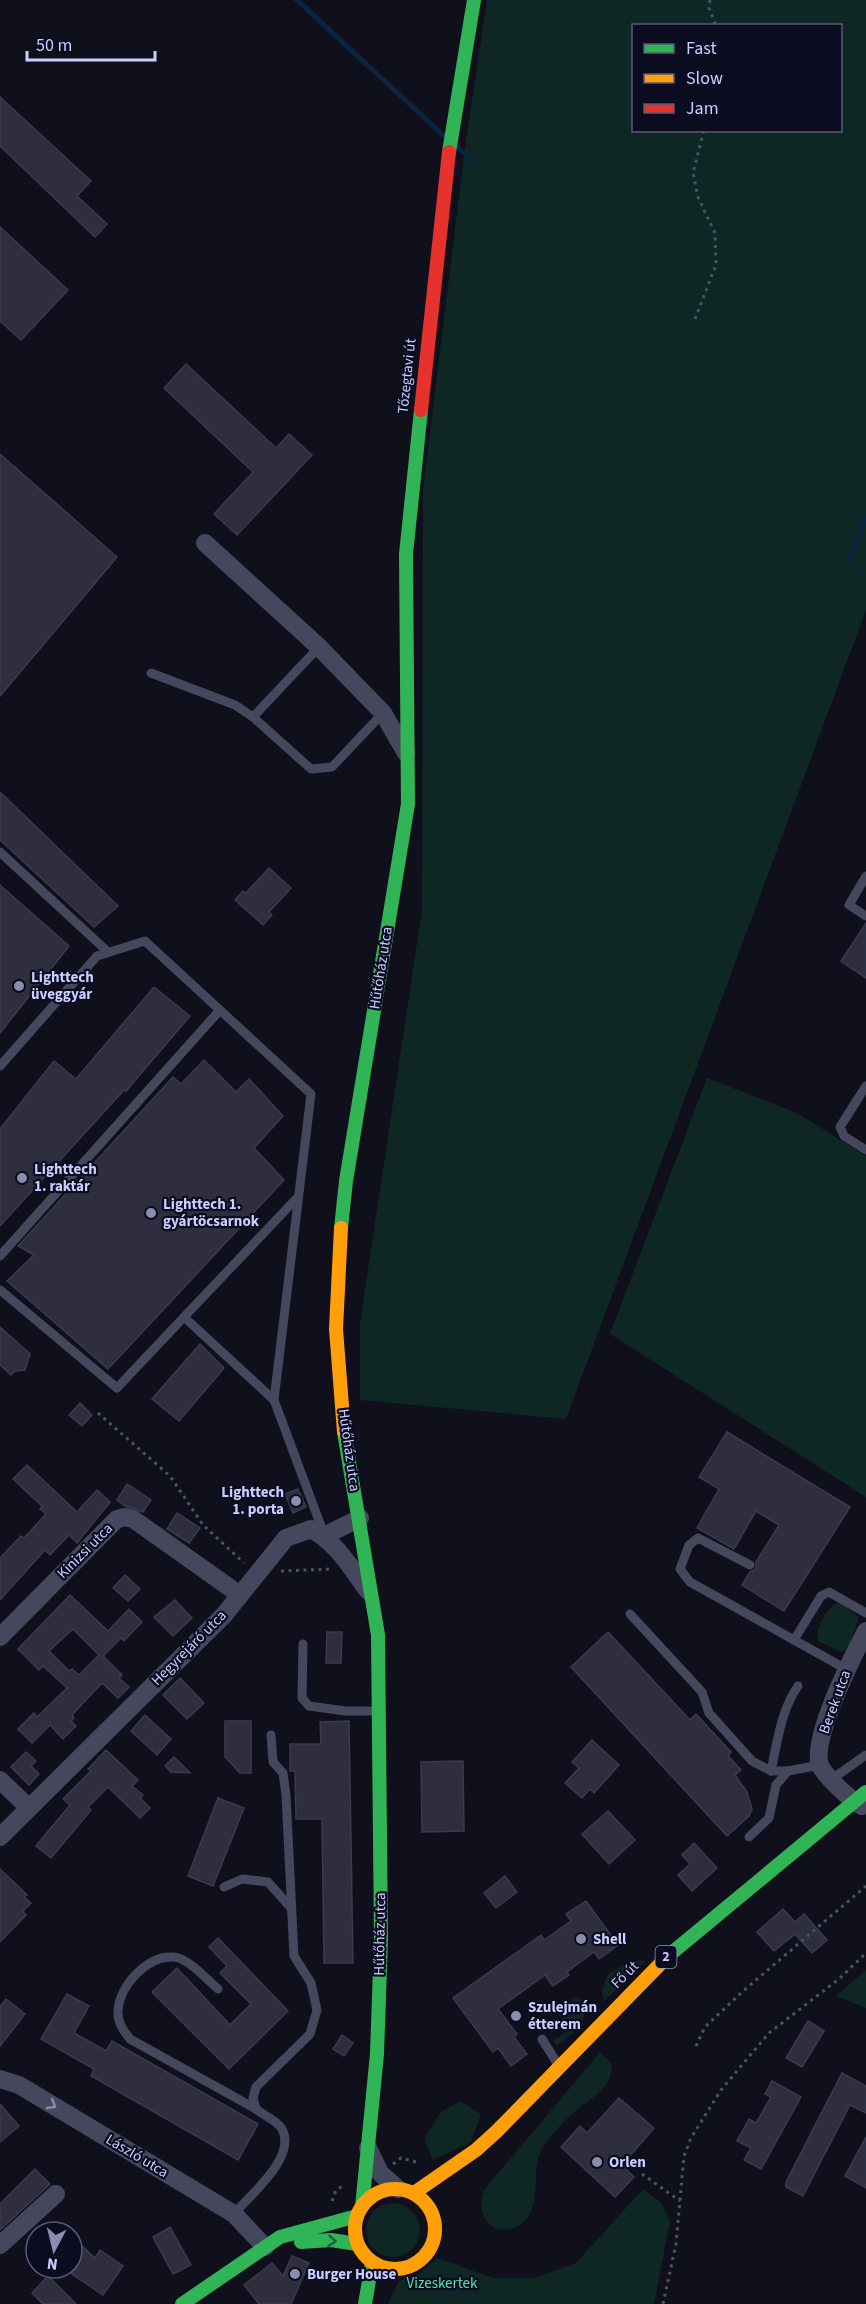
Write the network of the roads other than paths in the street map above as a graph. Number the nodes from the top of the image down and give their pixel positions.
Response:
1 (474, 0) edge
2 (205, 543) dead end
3 (319, 647) junction
4 (151, 674) dead end
5 (383, 713) junction
6 (253, 717) junction
7 (409, 757) junction
8 (0, 852) edge
9 (866, 876) edge
10 (866, 916) edge
11 (108, 952) junction
12 (220, 1010) junction
13 (0, 1066) edge
14 (866, 1086) edge
15 (866, 1150) edge
16 (297, 1198) junction
17 (0, 1256) edge
18 (0, 1290) edge
19 (184, 1317) junction
20 (274, 1400) junction
21 (360, 1518) junction
22 (324, 1536) junction
23 (750, 1565) dead end
24 (240, 1595) junction
25 (372, 1598) junction
26 (866, 1613) edge
27 (630, 1614) dead end
28 (866, 1631) edge
29 (0, 1637) edge
30 (794, 1640) junction
31 (303, 1644) dead end
32 (846, 1669) junction
33 (798, 1686) dead end
34 (379, 1712) junction
35 (270, 1735) dead end
36 (866, 1755) edge
37 (771, 1771) junction
38 (788, 1771) junction
39 (826, 1772) junction
40 (0, 1780) edge
41 (861, 1801) edge
42 (28, 1807) junction
43 (0, 1837) edge
44 (749, 1837) dead end
45 (224, 1887) dead end
46 (291, 1908) junction
47 (218, 1989) dead end
48 (542, 2039) dead end
49 (559, 2066) junction
50 (0, 2079) edge
51 (256, 2109) junction
52 (368, 2146) junction
53 (476, 2150) junction
54 (452, 2185) dead end
55 (406, 2191) junction
56 (56, 2194) dead end
57 (359, 2211) junction
58 (234, 2214) junction
59 (357, 2244) junction
60 (0, 2245) edge
61 (265, 2247) junction
62 (372, 2264) junction
63 (393, 2270) junction
64 (381, 2295) edge
65 (182, 2304) edge
66 (364, 2304) edge

1 - 7 street, Tőzegtavi út
2 - 3 street
3 - 5 street
3 - 6 lane
4 - 6 lane
5 - 6 lane
5 - 7 street
7 - 21 street, Hűtőház utca
8 - 11 lane
9 - 10 lane
11 - 12 lane
11 - 13 lane
12 - 16 lane
12 - 17 lane
14 - 15 lane
16 - 19 lane
16 - 20 lane
18 - 19 lane
19 - 20 lane
20 - 22 lane
21 - 22 street
21 - 25 street, Hűtőház utca
22 - 24 street, Hegyrejáró utca
22 - 25 street
23 - 30 lane
24 - 29 street, Kinizsi utca
24 - 42 street, Hegyrejáró utca
25 - 34 street, Hűtőház utca
26 - 30 lane
27 - 37 lane
28 - 32 street, Berek utca
30 - 32 lane
31 - 34 lane
32 - 39 street, Berek utca
33 - 37 lane
34 - 52 street, Hűtőház utca
35 - 46 lane
36 - 39 lane
37 - 38 lane
38 - 39 lane
38 - 44 lane
39 - 41 street
40 - 42 street
41 - 49 street, Fő út / 2
42 - 43 street, Hegyrejáró utca
45 - 46 lane
46 - 51 lane
47 - 51 lane
48 - 49 lane
49 - 53 street, Fő út / 2
50 -> 58 street, László utca
51 - 58 lane
52 - 55 street, Hűtőház utca
52 - 57 street, Hűtőház utca
53 - 54 street, Fő út / 2
53 - 55 street, Fő út / 2
55 - 57 street, Fő út / 2
55 - 63 street
56 - 60 street
57 - 59 street
57 - 61 street
58 - 61 street, László utca
61 -> 59 street
59 - 62 street
61 - 65 street
62 - 63 street
62 - 66 street
63 - 64 street

